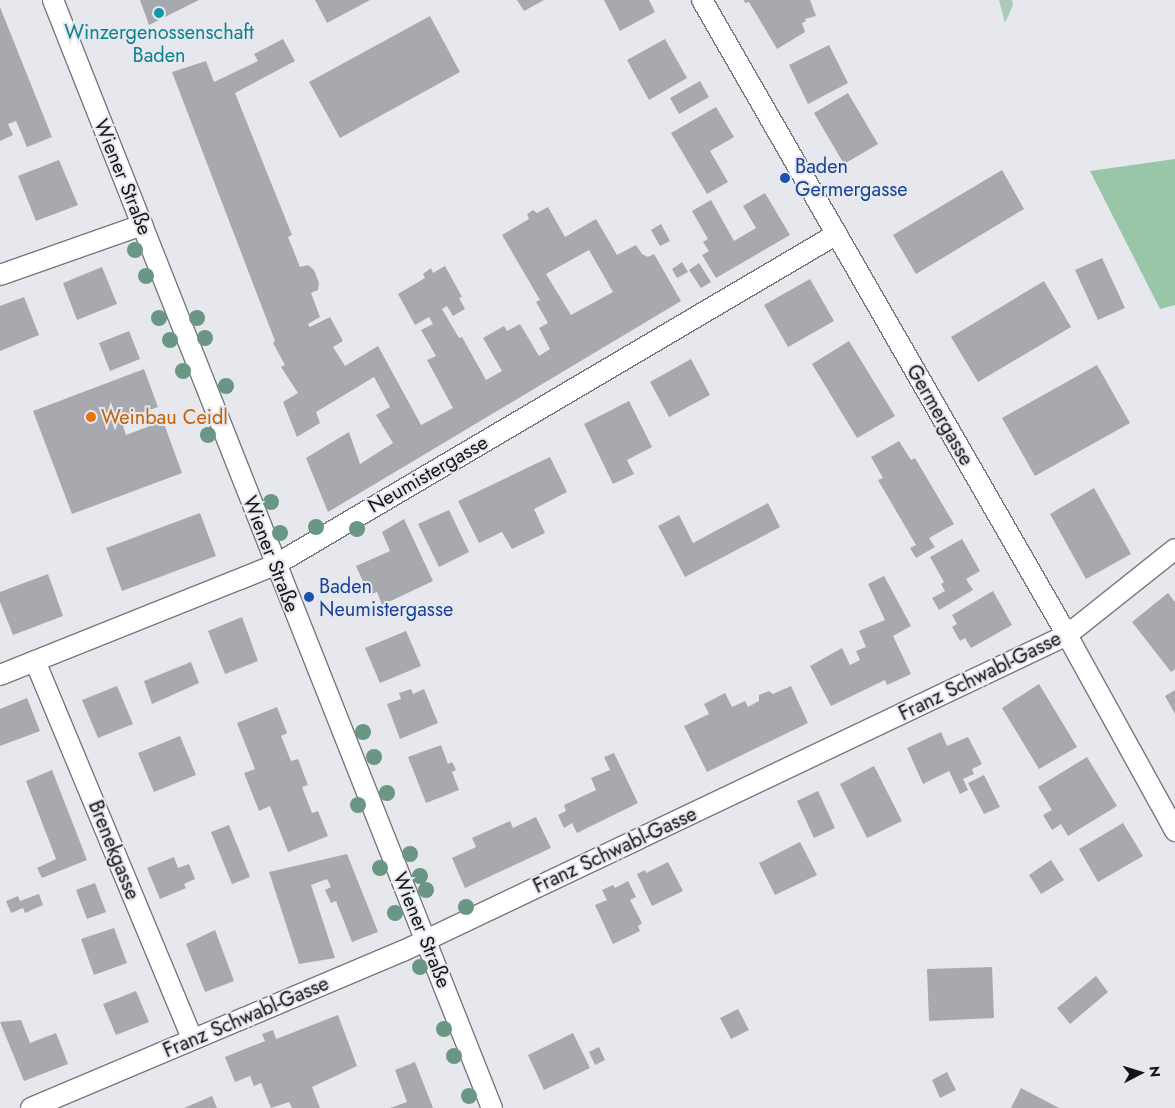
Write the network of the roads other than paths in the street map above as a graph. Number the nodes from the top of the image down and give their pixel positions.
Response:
1 (53, 0) edge
2 (702, 0) edge
3 (142, 225) junction
4 (837, 234) junction
5 (0, 275) edge
6 (1175, 549) edge
7 (275, 565) junction
8 (1067, 635) junction
9 (35, 661) junction
10 (0, 674) edge
11 (1175, 831) edge
12 (426, 940) junction
13 (192, 1040) junction
14 (31, 1108) edge
15 (492, 1108) edge

1 - 3 street, Wiener Straße
2 - 4 street, Germergasse
3 - 5 street
3 - 7 street, Wiener Straße
4 - 7 street, Neumistergasse
4 - 8 street, Germergasse
6 - 8 street, Franz Schwabl-Gasse
7 - 9 street, Neumistergasse
7 - 12 street, Wiener Straße
8 - 11 street, Germergasse
8 - 12 street, Franz Schwabl-Gasse
9 - 10 street, Neumistergasse
9 - 13 street, Brenekgasse
12 - 13 street, Franz Schwabl-Gasse
12 - 15 street, Wiener Straße
13 - 14 street, Franz Schwabl-Gasse

